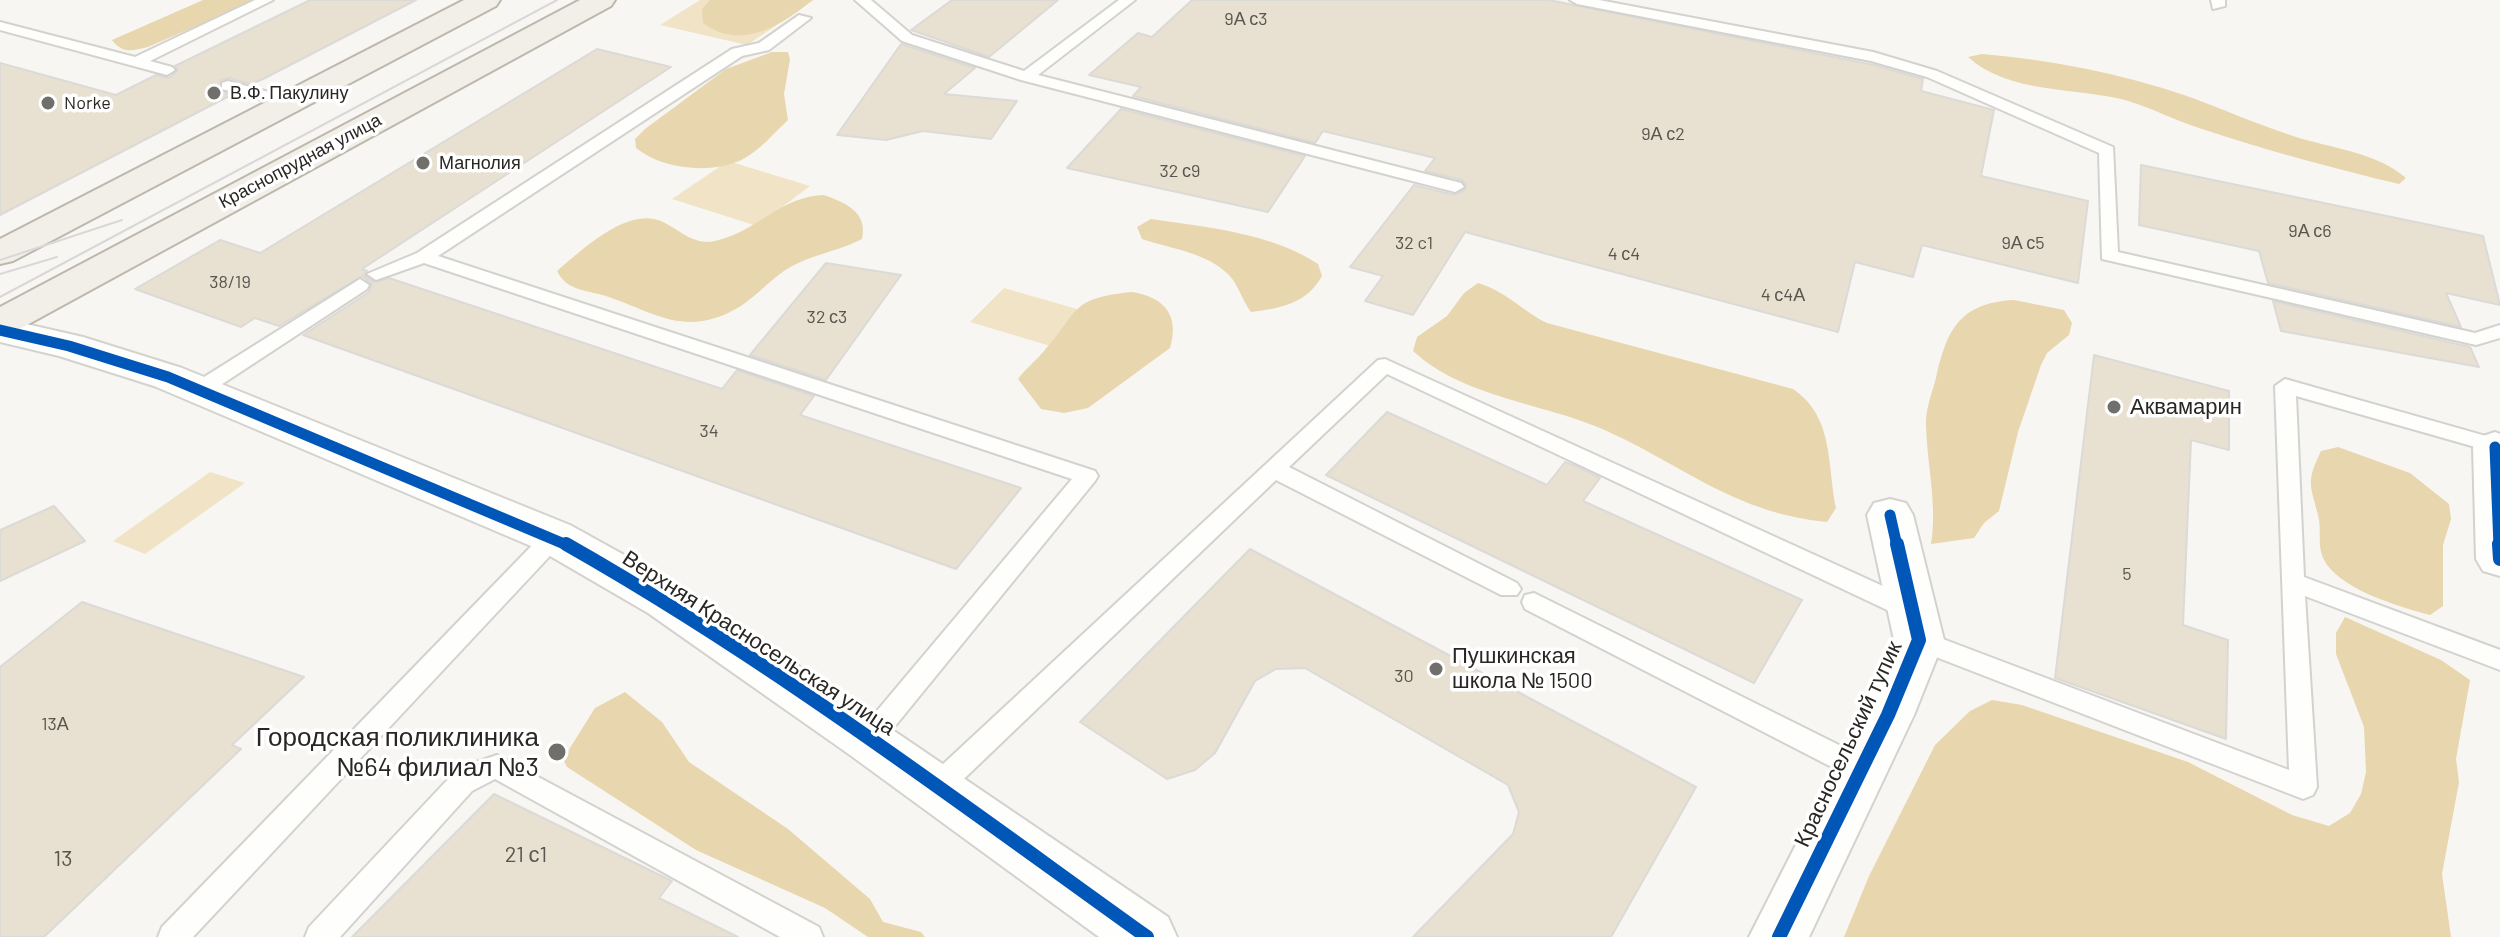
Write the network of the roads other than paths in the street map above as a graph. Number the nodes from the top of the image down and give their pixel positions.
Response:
1 (266, 0) edge
2 (486, 0) edge
3 (601, 0) edge
4 (862, 0) edge
5 (1128, 0) edge
6 (1577, 0) edge
7 (804, 18) dead end
8 (0, 26) edge
9 (136, 62) junction
10 (167, 70) dead end
11 (1026, 77) junction
12 (228, 86) dead end
13 (288, 102) junction
14 (1455, 187) dead end
15 (0, 253) edge
16 (424, 257) junction
17 (0, 323) edge
18 (0, 330) edge
19 (2500, 331) edge
20 (200, 389) junction
21 (2498, 447) edge
22 (1274, 469) junction
23 (1890, 515) dead end
24 (554, 537) junction
25 (2500, 559) edge
26 (2292, 582) junction
27 (1509, 589) dead end
28 (1534, 602) dead end
29 (1916, 625) junction
30 (2500, 660) edge
31 (869, 739) junction
32 (1861, 769) junction
33 (937, 787) junction
34 (173, 937) edge
35 (320, 937) edge
36 (808, 937) edge
37 (1147, 937) edge
38 (1779, 937) edge

1 - 9 lane
2 - 13 main road
3 - 17 main road, Краснопрудная улица
4 - 11 lane
5 - 11 lane
6 - 19 lane
7 - 16 lane
8 - 9 lane
9 - 10 lane
11 - 14 lane
12 - 13 lane
13 - 15 main road
16 - 20 lane
16 - 31 lane
18 - 20 street, Верхняя Красносельская улица
20 - 24 street, Верхняя Красносельская улица
21 - 25 street
21 - 26 lane
22 - 27 lane
22 - 29 lane
22 - 33 lane
23 - 29 street
24 - 31 street, Верхняя Красносельская улица
24 - 34 lane
26 - 29 lane
26 - 30 lane
28 - 32 lane
29 - 32 street, Красносельский тупик
31 - 33 street, Верхняя Красносельская улица
32 - 38 street, Красносельский тупик
33 - 37 street, Верхняя Красносельская улица
35 - 36 lane

